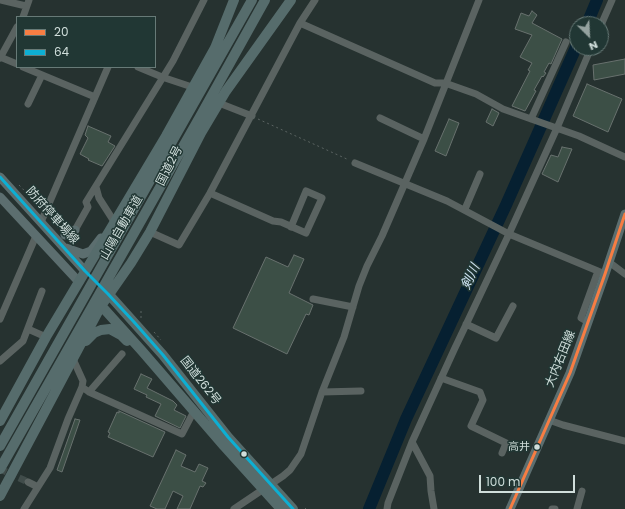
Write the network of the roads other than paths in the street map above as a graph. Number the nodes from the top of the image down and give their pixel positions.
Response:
1 (1, 0) edge
2 (204, 0) edge
3 (234, 0) edge
4 (252, 0) edge
5 (265, 0) edge
6 (290, 0) edge
7 (315, 0) edge
8 (479, 0) edge
9 (612, 0) edge
10 (27, 3) edge
11 (24, 16) edge
12 (605, 16) edge
13 (300, 23) junction
14 (16, 29) edge
15 (566, 42) dead end
16 (588, 56) edge
17 (0, 58) edge
18 (16, 64) edge
19 (26, 68) edge
20 (108, 68) edge
21 (140, 68) edge
22 (42, 75) junction
23 (162, 77) junction
24 (445, 83) junction
25 (189, 86) dead end
26 (95, 97) junction
27 (28, 104) dead end
28 (224, 104) dead end
29 (252, 116) junction
30 (380, 118) dead end
31 (533, 119) junction
32 (556, 128) junction
33 (424, 139) junction
34 (625, 157) edge
35 (355, 163) road end
36 (480, 174) dead end
37 (0, 177) edge
38 (405, 184) junction
39 (96, 187) junction
40 (210, 193) junction
41 (0, 196) edge
42 (465, 209) junction
43 (625, 214) edge
44 (41, 222) junction
45 (291, 226) junction
46 (112, 227) junction
47 (75, 230) joint
48 (623, 230) edge
49 (150, 232) junction
50 (509, 234) junction
51 (36, 236) junction
52 (62, 241) junction
53 (609, 262) junction
54 (85, 271) junction
55 (602, 272) junction
56 (625, 274) edge
57 (79, 282) junction
58 (42, 291) dead end
59 (108, 294) junction
60 (313, 299) dead end
61 (513, 306) dead end
62 (101, 307) junction
63 (121, 307) junction
64 (353, 308) junction
65 (0, 319) edge
66 (466, 324) junction
67 (28, 329) junction
68 (46, 336) junction
69 (142, 350) junction
70 (122, 354) dead end
71 (75, 356) junction
72 (0, 361) edge
73 (441, 378) junction
74 (23, 379) junction
75 (82, 387) junction
76 (361, 391) dead end
77 (89, 392) junction
78 (322, 392) junction
79 (194, 411) junction
80 (549, 420) junction
81 (0, 421) edge
82 (625, 441) edge
83 (412, 442) junction
84 (0, 446) edge
85 (502, 453) dead end
86 (0, 469) edge
87 (28, 482) tunnel mouth
88 (38, 487) junction
89 (267, 487) junction
90 (582, 491) dead end
91 (0, 496) edge
92 (24, 509) edge
93 (234, 509) edge
94 (281, 509) edge
95 (292, 509) edge
96 (387, 509) edge
97 (434, 509) edge
98 (510, 509) edge
99 (576, 509) edge

1 - 10 street
2 - 23 street
3 - 46 highway, 国道2号
4 - 84 highway, 山陽自動車道
5 - 86 highway, 山陽自動車道
6 - 49 highway, 国道2号
7 - 13 street
8 - 24 street
9 - 12 street
10 - 11 street
13 - 24 street
13 - 29 street
14 - 17 street
15 - 31 street
16 - 32 street
17 - 18 street
19 - 22 street
20 - 26 street
21 - 23 street
22 - 26 street
22 - 27 street
23 - 25 street
23 - 39 street
24 - 31 street
24 - 33 street
26 - 44 street
28 - 29 street
29 - 40 street
30 - 33 street
31 - 32 street
32 - 34 street
32 - 50 street
33 - 38 street
35 - 38 street
36 - 42 street
37 - 44 main road, 防府停車場線
38 - 42 street
38 - 64 street
39 - 46 street
39 - 47 street
40 - 45 street
40 - 49 street
41 - 51 main road, 防府停車場線
42 - 50 street
43 - 48 main road, 大内右田線
44 - 52 main road, 防府停車場線
45 - 45 street
46 - 52 main road
46 - 54 highway, 国道2号
47 - 52 main road
48 - 53 main road, 大内右田線
49 - 59 highway, 国道2号
50 - 55 street
50 - 66 street
51 - 57 main road, 防府停車場線
51 - 65 street
52 - 54 main road, 防府停車場線
53 - 55 main road, 大内右田線
53 - 56 street
54 - 57 highway, 国道2号
54 - 59 highway, 国道262号
55 - 80 main road, 大内右田線
57 - 62 highway, 国道262号
57 - 68 highway, 国道2号
58 - 67 street
59 - 62 highway, 国道2号
59 - 63 highway, 国道262号
60 - 64 street
61 - 66 street
62 - 63 highway
62 - 69 highway, 国道262号
62 - 71 highway, 国道2号
62 - 74 highway
63 - 89 highway, 国道262号
64 - 78 street
66 - 73 street
67 - 68 street
67 - 72 street
68 - 74 highway, 国道2号
69 - 71 highway
69 - 79 highway, 国道262号
70 - 77 street
71 - 75 street
71 - 91 highway, 国道2号
73 - 83 street
73 - 85 street
74 - 81 highway, 国道2号
75 - 77 street
75 - 88 street
76 - 78 street
77 - 79 street
78 - 89 street
79 - 89 highway, 国道262号
80 - 82 street
80 - 98 main road, 大内右田線
83 - 96 street
83 - 97 street
87 - 88 street
88 - 92 street
89 - 93 street
89 - 94 highway, 国道262号
89 - 95 highway, 国道262号
90 - 99 street

